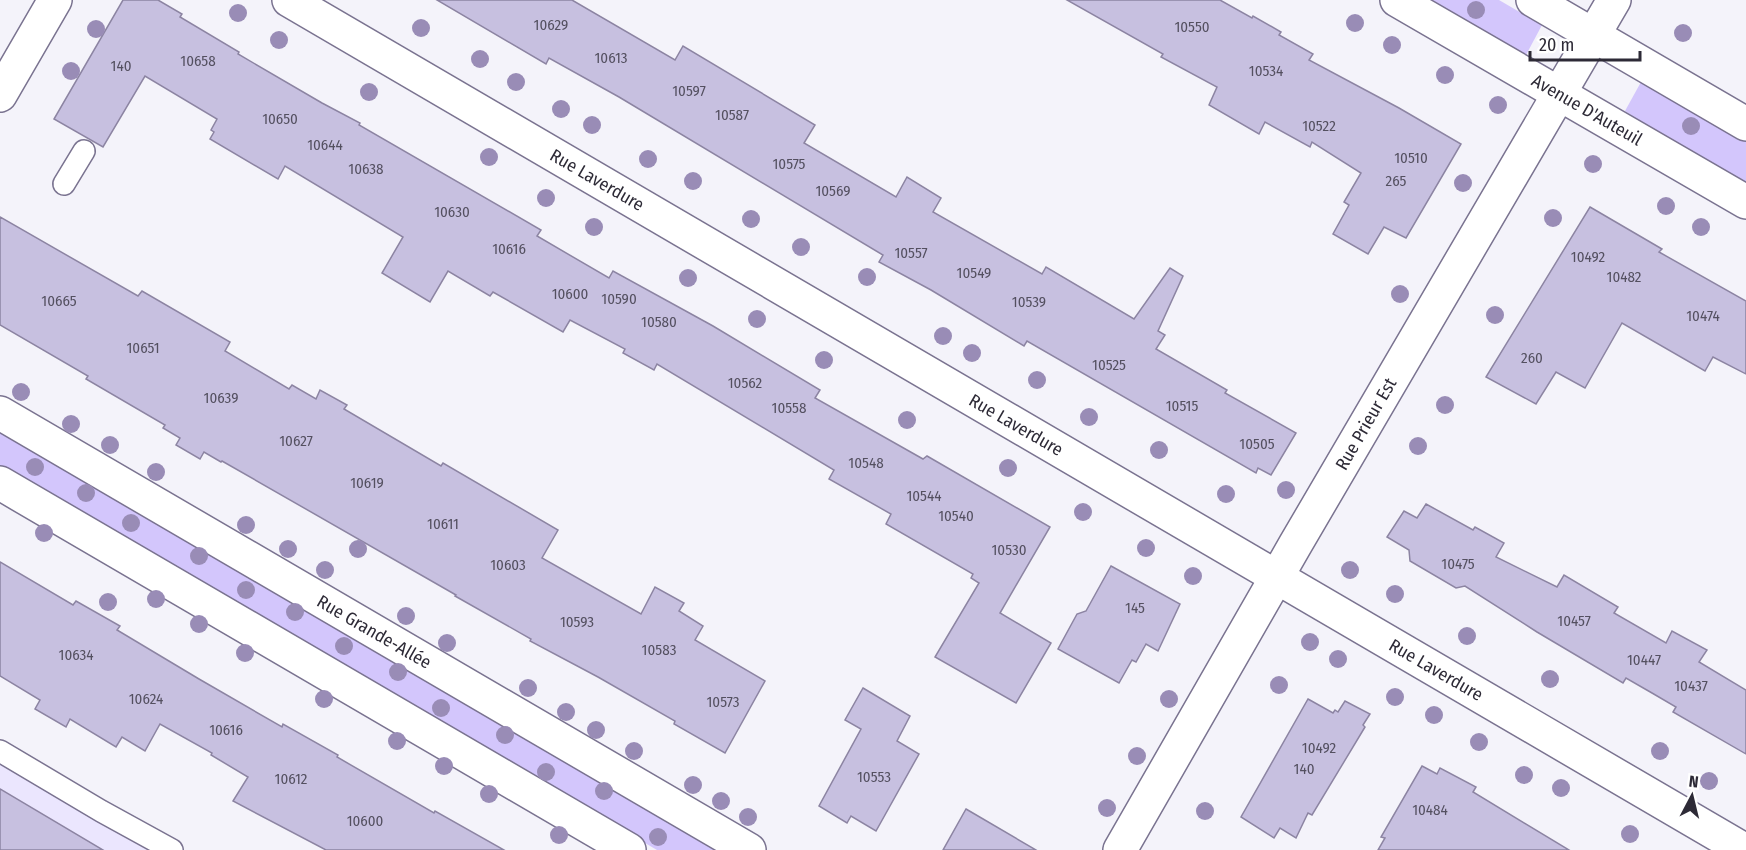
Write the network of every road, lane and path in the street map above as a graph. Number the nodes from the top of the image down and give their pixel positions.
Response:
1 (55, 0) edge
2 (289, 0) edge
3 (1397, 0) edge
4 (1533, 0) edge
5 (1614, 0) edge
6 (1594, 36) junction
7 (1559, 94) junction
8 (0, 95) edge
9 (1746, 124) edge
10 (84, 151) dead end
11 (64, 184) dead end
12 (1746, 202) edge
13 (0, 413) edge
14 (0, 483) edge
15 (1277, 577) junction
16 (0, 751) edge
17 (172, 850) edge
18 (628, 850) edge
19 (749, 850) edge
20 (1120, 850) edge
21 (1744, 850) edge

1 - 8 street
2 - 15 street, Rue Laverdure
3 - 7 street, Avenue D'Auteuil
4 - 6 street
5 - 6 street, Rue Prieur Est
6 - 7 street, Rue Prieur Est
6 - 9 street
7 - 12 street, Avenue D'Auteuil
7 - 15 street, Rue Prieur Est
10 - 11 lane
13 - 19 street, Rue Grande-Allée
14 - 18 street
15 - 20 street, Rue Prieur Est
15 - 21 street, Rue Laverdure
16 - 17 lane

